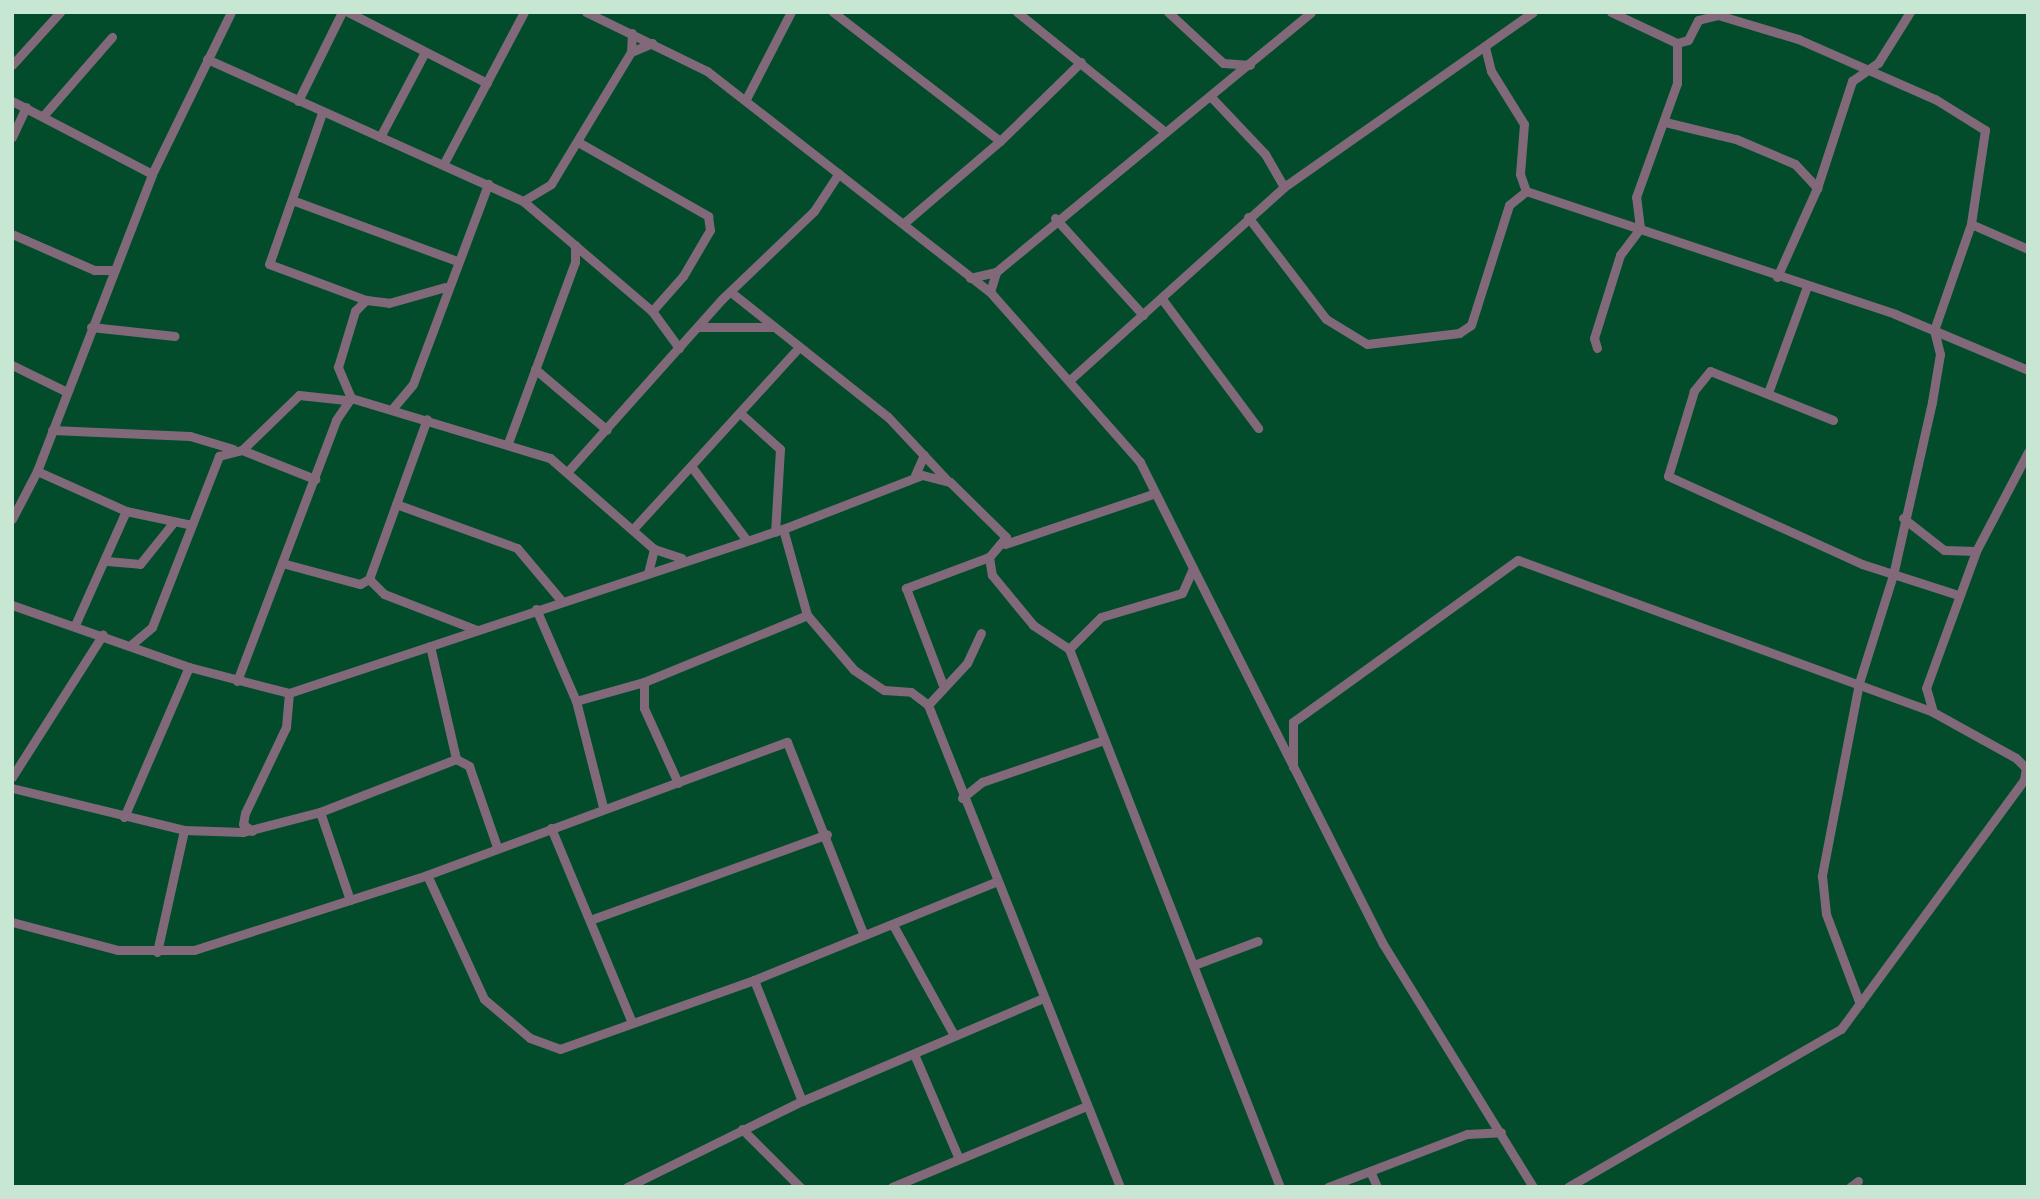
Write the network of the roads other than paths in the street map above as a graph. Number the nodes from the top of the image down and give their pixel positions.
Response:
1 (60, 12) edge
2 (232, 12) edge
3 (342, 12) edge
4 (348, 12) edge
5 (524, 12) edge
6 (586, 12) edge
7 (791, 12) edge
8 (833, 12) edge
9 (1017, 12) edge
10 (1168, 12) edge
11 (1311, 12) edge
12 (1533, 12) edge
13 (1611, 12) edge
14 (1910, 12) edge
15 (632, 33) junction
16 (112, 37) dead end
17 (652, 43) junction
18 (1677, 43) junction
19 (1485, 47) junction
20 (425, 52) junction
21 (631, 52) junction
22 (207, 59) junction
23 (1467, 60) junction
24 (1081, 62) junction
25 (12, 65) edge
26 (1250, 65) junction
27 (1489, 66) junction
28 (1865, 69) junction
29 (487, 83) junction
30 (1212, 98) junction
31 (746, 99) junction
32 (12, 101) edge
33 (298, 101) junction
34 (26, 107) junction
35 (322, 113) junction
36 (43, 116) junction
37 (1665, 122) junction
38 (1165, 132) junction
39 (12, 137) edge
40 (380, 137) junction
41 (1000, 141) junction
42 (578, 142) junction
43 (443, 165) junction
44 (839, 173) junction
45 (152, 174) junction
46 (488, 184) junction
47 (1284, 187) junction
48 (1816, 188) junction
49 (1526, 191) junction
50 (292, 200) junction
51 (523, 201) junction
52 (1248, 217) junction
53 (1055, 218) junction
54 (904, 223) junction
55 (1970, 224) junction
56 (1640, 228) junction
57 (12, 234) edge
58 (575, 245) junction
59 (2028, 249) edge
60 (590, 258) junction
61 (457, 261) junction
62 (575, 262) junction
63 (114, 270) junction
64 (996, 271) junction
65 (1777, 277) junction
66 (970, 278) junction
67 (1807, 286) junction
68 (446, 287) junction
69 (990, 292) junction
70 (732, 293) junction
71 (1162, 299) junction
72 (366, 300) junction
73 (652, 311) junction
74 (1143, 315) junction
75 (91, 327) junction
76 (700, 327) junction
77 (774, 328) junction
78 (671, 330) junction
79 (1934, 330) junction
80 (692, 335) junction
81 (1949, 335) junction
82 (175, 336) dead end
83 (1939, 345) junction
84 (799, 347) junction
85 (679, 348) junction
86 (1597, 348) dead end
87 (12, 365) edge
88 (536, 369) junction
89 (2028, 370) edge
90 (1072, 378) junction
91 (1769, 390) junction
92 (65, 391) junction
93 (349, 399) junction
94 (393, 408) junction
95 (740, 413) junction
96 (427, 419) junction
97 (1833, 420) dead end
98 (1258, 428) dead end
99 (52, 430) junction
100 (607, 430) junction
101 (216, 443) junction
102 (508, 443) junction
103 (238, 449) junction
104 (2028, 452) edge
105 (924, 455) junction
106 (219, 456) junction
107 (691, 466) junction
108 (570, 469) junction
109 (37, 471) junction
110 (915, 475) junction
111 (315, 479) junction
112 (950, 482) junction
113 (1153, 494) junction
114 (16, 500) edge
115 (396, 504) junction
116 (126, 511) junction
117 (1903, 518) junction
118 (12, 519) edge
119 (172, 524) junction
120 (192, 525) junction
121 (634, 528) junction
122 (779, 530) junction
123 (745, 538) junction
124 (1005, 544) junction
125 (654, 549) junction
126 (1976, 551) junction
127 (989, 557) junction
128 (683, 558) junction
129 (107, 561) junction
130 (282, 563) junction
131 (1193, 568) junction
132 (648, 573) junction
133 (1893, 575) junction
134 (369, 579) junction
135 (1958, 595) junction
136 (560, 599) junction
137 (14, 606) edge
138 (536, 609) junction
139 (807, 615) junction
140 (75, 625) junction
141 (477, 630) junction
142 (981, 633) dead end
143 (103, 634) junction
144 (132, 644) junction
145 (430, 646) junction
146 (1069, 649) junction
147 (188, 667) junction
148 (237, 681) junction
149 (645, 682) junction
150 (942, 683) junction
151 (1859, 683) junction
152 (289, 693) junction
153 (576, 701) junction
154 (928, 705) junction
155 (1933, 712) junction
156 (1104, 740) junction
157 (456, 759) junction
158 (1293, 767) junction
159 (12, 777) edge
160 (678, 783) junction
161 (12, 788) edge
162 (962, 798) junction
163 (603, 807) junction
164 (320, 812) junction
165 (124, 817) junction
166 (551, 828) junction
167 (184, 830) junction
168 (252, 831) junction
169 (827, 834) junction
170 (497, 846) junction
171 (427, 875) junction
172 (995, 882) junction
173 (350, 901) junction
174 (590, 920) junction
175 (12, 922) edge
176 (893, 925) junction
177 (863, 933) junction
178 (1258, 941) dead end
179 (157, 952) junction
180 (1194, 965) junction
181 (754, 980) junction
182 (1043, 998) junction
183 (1860, 1004) junction
184 (632, 1023) junction
185 (954, 1035) junction
186 (915, 1054) junction
187 (802, 1101) junction
188 (1087, 1106) junction
189 (743, 1129) junction
190 (1501, 1132) junction
191 (959, 1158) junction
192 (1370, 1171) junction
193 (627, 1187) edge
194 (800, 1187) edge
195 (892, 1187) edge
196 (1120, 1187) edge
197 (1280, 1187) edge
198 (1328, 1187) edge
199 (1377, 1187) edge
200 (1533, 1187) edge
201 (1568, 1187) edge

1 - 25 street
2 - 22 street
3 - 33 street
4 - 20 street
5 - 29 street
6 - 15 street
7 - 31 street
8 - 41 street
9 - 24 street
10 - 26 street
11 - 26 street
12 - 19 street
13 - 18 street
14 - 28 street
15 - 17 street
15 - 21 street
16 - 36 street
17 - 21 street
17 - 31 street
18 - 28 street
18 - 37 street
19 - 23 street
19 - 27 street
20 - 29 street
20 - 40 street
21 - 42 street
22 - 33 street
22 - 45 street
23 - 27 street
23 - 47 street
24 - 38 street
24 - 41 street
26 - 30 street
27 - 49 street
28 - 48 street
28 - 55 street
29 - 43 street
30 - 38 street
30 - 47 street
31 - 44 street
32 - 34 street
33 - 35 street
34 - 36 street
34 - 39 street
35 - 40 street
35 - 50 street
36 - 45 street
37 - 48 street
37 - 56 street
38 - 53 street
40 - 43 street
41 - 54 street
42 - 51 street
42 - 73 street
43 - 46 street
44 - 54 street
44 - 70 street
45 - 63 street
46 - 51 street
46 - 61 street
47 - 52 street
48 - 65 street
49 - 52 street
49 - 56 street
50 - 61 street
50 - 72 street
51 - 58 street
52 - 71 street
53 - 64 street
53 - 74 street
54 - 66 street
55 - 59 street
55 - 79 street
56 - 65 street
56 - 86 street
57 - 63 street
58 - 60 street
58 - 62 street
60 - 62 street
60 - 73 street
61 - 68 street
62 - 88 street
63 - 75 street
64 - 66 street
64 - 69 street
65 - 67 street
66 - 69 street
67 - 79 street
67 - 91 street
68 - 72 street
68 - 94 street
69 - 90 street
70 - 76 street
70 - 77 street
71 - 74 street
71 - 98 street
72 - 93 street
73 - 78 street
74 - 90 street
75 - 82 street
75 - 92 street
76 - 77 street
76 - 80 street
77 - 84 street
78 - 80 street
78 - 85 street
79 - 81 street
79 - 83 street
80 - 85 street
81 - 83 street
81 - 89 street
83 - 117 street
84 - 95 street
84 - 105 street
85 - 100 street
87 - 92 street
88 - 100 street
88 - 102 street
90 - 113 street
91 - 97 street
91 - 133 street
92 - 99 street
93 - 94 street
93 - 103 street
93 - 111 street
94 - 96 street
95 - 107 street
95 - 122 street
96 - 102 street
96 - 115 street
99 - 101 street
99 - 109 street
100 - 108 street
101 - 103 street
101 - 106 street
102 - 108 street
103 - 106 street
103 - 111 street
104 - 126 street
105 - 110 street
105 - 112 street
106 - 120 street
107 - 121 street
107 - 123 street
108 - 121 street
109 - 114 street
109 - 116 street
110 - 112 street
110 - 122 street
111 - 130 street
112 - 124 street
113 - 124 street
113 - 131 street
114 - 118 street
115 - 134 street
115 - 136 street
116 - 119 street
116 - 129 street
117 - 126 street
117 - 133 street
119 - 120 street
119 - 129 street
120 - 144 street
121 - 125 street
122 - 123 street
122 - 139 street
123 - 128 street
124 - 127 street
125 - 128 street
125 - 132 street
126 - 135 street
127 - 146 street
127 - 150 street
128 - 132 street
129 - 140 street
130 - 134 street
130 - 148 street
131 - 146 street
131 - 158 street
132 - 136 street
133 - 135 street
133 - 151 street
134 - 141 street
135 - 155 street
136 - 138 street
137 - 140 street
138 - 141 street
138 - 153 street
139 - 149 street
139 - 154 street
140 - 143 street
141 - 145 street
142 - 150 street
143 - 144 street
143 - 159 street
144 - 147 street
145 - 152 street
145 - 157 street
146 - 156 street
147 - 148 street
147 - 165 street
148 - 152 street
149 - 153 street
149 - 160 street
150 - 154 street
151 - 155 street
151 - 158 street
151 - 183 street
152 - 168 street
153 - 163 street
154 - 162 street
155 - 183 street
156 - 162 street
156 - 180 street
157 - 164 street
157 - 170 street
158 - 190 street
160 - 163 street
160 - 169 street
161 - 165 street
162 - 172 street
163 - 166 street
164 - 168 street
164 - 173 street
165 - 167 street
166 - 170 street
166 - 174 street
167 - 168 street
167 - 179 street
169 - 174 street
169 - 177 street
170 - 171 street
171 - 173 street
171 - 184 street
172 - 176 street
172 - 182 street
173 - 179 street
174 - 184 street
175 - 179 street
176 - 177 street
176 - 185 street
177 - 181 street
178 - 180 street
180 - 197 street
181 - 184 street
181 - 187 street
182 - 185 street
182 - 188 street
183 - 201 street
185 - 186 street
186 - 187 street
186 - 191 street
187 - 189 street
188 - 191 street
188 - 196 street
189 - 193 street
189 - 194 street
190 - 192 street
190 - 200 street
191 - 195 street
192 - 198 street
192 - 199 street

